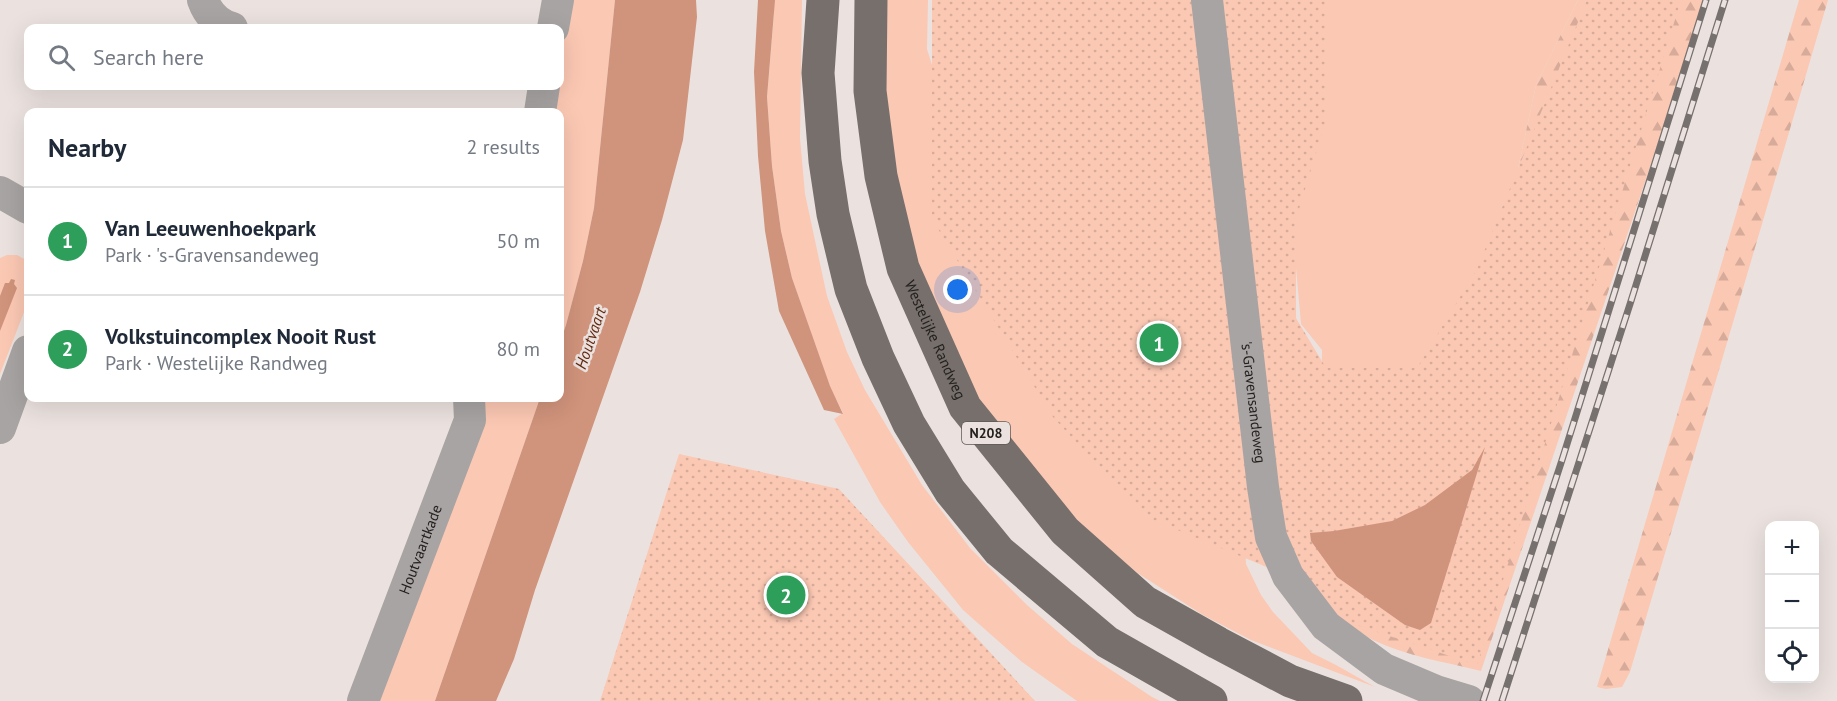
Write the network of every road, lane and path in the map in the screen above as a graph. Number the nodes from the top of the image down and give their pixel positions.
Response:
1 (203, 0) edge
2 (558, 0) edge
3 (823, 0) edge
4 (871, 0) edge
5 (1206, 0) edge
6 (223, 24) edge
7 (555, 24) edge
8 (543, 90) edge
9 (541, 108) edge
10 (0, 192) edge
11 (24, 206) edge
12 (24, 362) edge
13 (470, 402) edge
14 (0, 428) edge
15 (363, 701) edge
16 (1211, 701) edge
17 (1346, 701) edge
18 (1469, 701) edge

1 - 6 street
2 - 7 street
3 - 16 main road
4 - 17 main road, Westelijke Randweg / N208
5 - 18 street, 's-Gravensandeweg
8 - 9 street
10 - 11 street
12 - 14 street
13 - 15 street, Houtvaartkade

